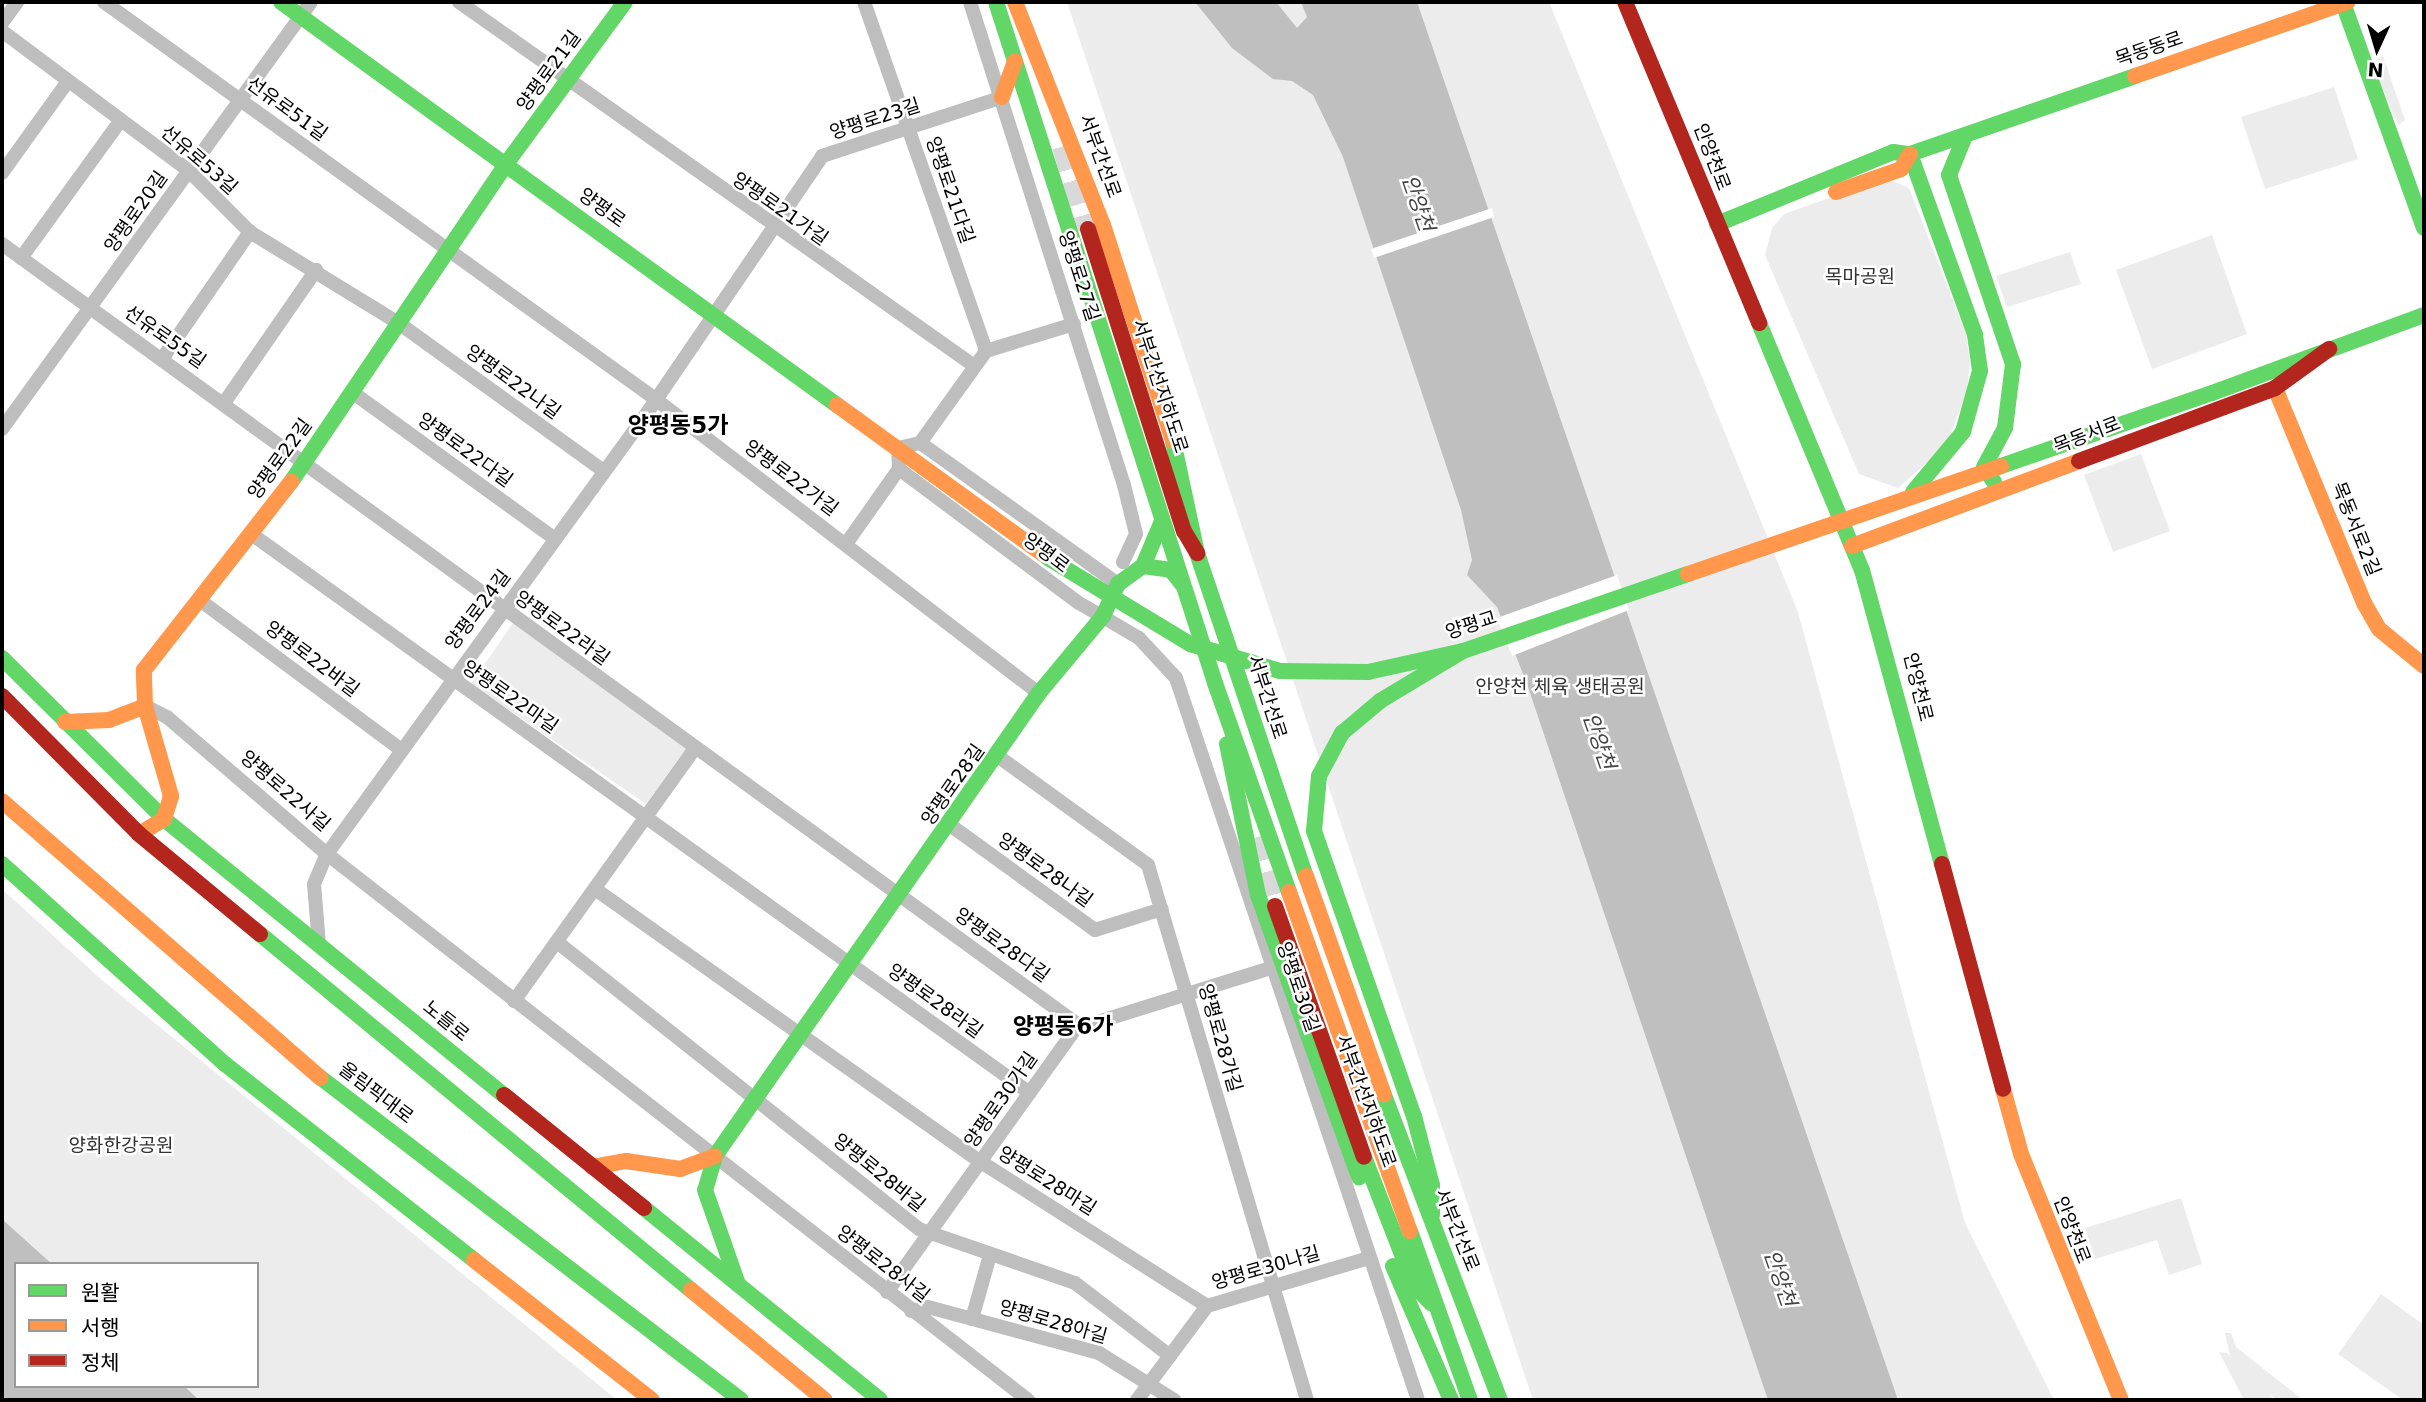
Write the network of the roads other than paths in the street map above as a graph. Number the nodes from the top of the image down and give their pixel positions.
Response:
1 (17, 2) edge
2 (104, 2) edge
3 (281, 2) edge
4 (311, 2) edge
5 (459, 2) edge
6 (625, 2) edge
7 (864, 2) edge
8 (970, 2) edge
9 (996, 2) edge
10 (1015, 2) edge
11 (1625, 2) edge
12 (2344, 2) edge
13 (301, 16) junction
14 (2, 23) edge
15 (2, 31) edge
16 (1015, 59) junction
17 (568, 80) junction
18 (68, 81) junction
19 (1002, 97) junction
20 (240, 99) junction
21 (1033, 119) junction
22 (121, 120) junction
23 (908, 128) junction
24 (1965, 136) junction
25 (1910, 154) junction
26 (506, 164) junction
27 (188, 170) junction
28 (2, 173) edge
29 (1717, 224) junction
30 (773, 228) junction
31 (2424, 228) edge
32 (1088, 229) tunnel mouth
33 (250, 232) junction
34 (2, 244) edge
35 (448, 248) junction
36 (21, 258) junction
37 (316, 270) junction
38 (91, 309) junction
39 (712, 313) junction
40 (2424, 315) edge
41 (400, 324) junction
42 (1074, 324) junction
43 (2329, 349) junction
44 (986, 351) junction
45 (162, 359) junction
46 (973, 365) junction
47 (2275, 388) junction
48 (352, 392) junction
49 (654, 398) junction
50 (224, 403) junction
51 (2, 429) edge
52 (920, 443) junction
53 (898, 448) junction
54 (306, 461) junction
55 (899, 469) junction
56 (604, 471) junction
57 (2010, 488) junction
58 (1913, 492) junction
59 (1162, 519) junction
60 (250, 533) junction
61 (555, 539) junction
62 (846, 544) junction
63 (1852, 546) junction
64 (1197, 554) junction
65 (1048, 558) joint
66 (1123, 562) dead end
67 (1143, 566) junction
68 (1118, 584) junction
69 (1182, 584) junction
70 (201, 601) junction
71 (503, 610) junction
72 (1104, 616) junction
73 (1463, 652) junction
74 (5, 660) edge
75 (2424, 666) edge
76 (450, 678) junction
77 (1215, 684) junction
78 (1039, 693) junction
79 (2, 696) edge
80 (145, 706) junction
81 (65, 722) junction
82 (399, 748) junction
83 (695, 748) junction
84 (999, 757) junction
85 (2, 801) edge
86 (646, 817) junction
87 (164, 819) junction
88 (950, 825) junction
89 (139, 834) junction
90 (327, 854) junction
91 (2, 864) edge
92 (595, 889) junction
93 (900, 896) junction
94 (1275, 906) tunnel mouth
95 (1162, 909) junction
96 (557, 942) junction
97 (319, 944) junction
98 (851, 964) junction
99 (1271, 968) junction
100 (1187, 993) junction
101 (514, 1001) junction
102 (1080, 1026) junction
103 (802, 1034) junction
104 (1030, 1093) junction
105 (755, 1099) junction
106 (715, 1156) junction
107 (981, 1162) junction
108 (592, 1167) junction
109 (1432, 1221) junction
110 (930, 1235) junction
111 (990, 1255) junction
112 (1369, 1258) junction
113 (1273, 1285) junction
114 (738, 1286) junction
115 (1414, 1286) junction
116 (887, 1292) junction
117 (1431, 1303) junction
118 (1207, 1306) junction
119 (1415, 1310) junction
120 (911, 1311) junction
121 (972, 1319) junction
122 (757, 1344) junction
123 (1170, 1356) junction
124 (613, 1369) junction
125 (1150, 1383) junction
126 (636, 1400) edge
127 (652, 1400) edge
128 (741, 1400) edge
129 (805, 1400) edge
130 (825, 1400) edge
131 (880, 1400) edge
132 (1028, 1400) edge
133 (1138, 1400) edge
134 (1174, 1400) edge
135 (1307, 1400) edge
136 (1418, 1400) edge
137 (1451, 1400) edge
138 (1470, 1400) edge
139 (1500, 1400) edge
140 (2121, 1400) edge

1 - 14 street
2 - 20 street, 선유로51길
3 - 13 main road, 양평로
4 - 13 street, 양평로20길
5 - 17 street, 양평로21가길
6 - 17 main road, 양평로21길
7 - 23 street, 양평로21다길
8 - 19 street, 양평로27길
9 - 16 main road
10 - 64 main road, 서부간선로
11 - 29 main road, 안양천로
12 - 24 main road, 목동동로
12 - 31 main road
13 - 20 street, 양평로20길
13 - 26 main road, 양평로
15 - 18 street, 선유로53길
16 - 19 main road
16 - 21 main road
17 - 26 main road, 양평로21길
17 - 30 street, 양평로21가길
18 - 22 street, 선유로53길
18 - 28 street
19 - 21 main road
19 - 23 street, 양평로23길
19 - 42 street, 양평로27길
20 - 27 street, 양평로20길
20 - 35 street, 선유로51길
21 - 59 main road
22 - 27 street, 선유로53길
22 - 36 street
23 - 30 street, 양평로23길
23 - 44 street, 양평로21다길
24 - 25 main road, 목동동로
24 - 57 main road
25 - 29 main road, 목동동로
25 - 58 main road
26 - 35 main road, 양평로22길
26 - 39 main road, 양평로
27 - 33 street, 선유로53길
27 - 38 street, 양평로20길
29 - 63 main road, 안양천로
30 - 39 street, 양평로23길
30 - 46 street, 양평로21가길
32 - 64 main road, 서부간선지하도로
33 - 37 street, 선유로53길
33 - 45 street
34 - 36 street, 선유로55길
35 - 41 main road, 양평로22길
35 - 49 street, 양평로22가길
36 - 38 street, 선유로55길
37 - 41 street, 선유로53길
37 - 50 street
38 - 45 street, 선유로55길
38 - 51 street, 양평로20길
39 - 49 street, 양평로24길
39 - 53 main road, 양평로
40 - 43 main road, 목동서로
41 - 48 main road, 양평로22길
41 - 56 street, 양평로22나길
42 - 44 street
42 - 66 street, 양평로27길
43 - 47 main road, 목동서로
43 - 58 main road, 목동서로, bridge
44 - 46 street
45 - 50 street, 선유로55길
46 - 52 street
47 - 57 main road, 목동서로
47 - 75 main road, 목동서로2길
48 - 54 main road, 양평로22길
48 - 61 street, 양평로22다길
49 - 56 street, 양평로24길
49 - 62 street, 양평로22가길
50 - 54 street, 선유로55길
52 - 53 street
52 - 68 street, 양평로
53 - 55 street
53 - 65 main road, 양평로
54 - 60 main road, 양평로22길
54 - 71 street, 양평로22라길
55 - 62 street
55 - 72 street, 양평로
56 - 61 street, 양평로24길
57 - 63 main road, 목동서로
58 - 73 main road, 양평교, bridge
59 - 67 main road
59 - 69 main road
60 - 70 main road, 양평로22길
60 - 76 street, 양평로22마길
61 - 71 street, 양평로24길
62 - 78 street, 양평로22가길
63 - 140 main road, 안양천로
64 - 109 main road, 서부간선로
65 - 73 main road, 양평교, bridge
67 - 68 main road
67 - 69 main road
68 - 72 main road, 양평로28길
69 - 77 main road
70 - 80 main road, 양평로22길
70 - 82 street, 양평로22바길
71 - 76 street, 양평로24길
71 - 83 street, 양평로22라길
72 - 78 main road, 양평로28길
72 - 99 street, 양평로30길
73 - 109 main road, bridge
74 - 81 main road, 노들로
76 - 82 street, 양평로24길
76 - 86 street, 양평로22마길
77 - 117 main road
77 - 119 main road
78 - 84 main road, 양평로28길
79 - 89 main road
80 - 81 main road
80 - 87 main road
80 - 90 street, 양평로22사길
81 - 87 main road, 노들로
82 - 90 street, 양평로24길
83 - 86 street
83 - 93 street, 양평로22라길
84 - 88 main road, 양평로28길
84 - 95 street, 양평로28가길
85 - 128 main road, 올림픽대로
86 - 92 street
86 - 98 street, 양평로22마길
87 - 89 main road
87 - 97 main road, 노들로
88 - 93 main road, 양평로28길
88 - 95 street, 양평로28나길
89 - 122 main road
90 - 97 street, 양평로24길
90 - 101 street, 양평로22사길
91 - 124 main road
92 - 96 street
92 - 103 street
93 - 98 main road, 양평로28길
93 - 102 street, 양평로28다길
94 - 115 main road, 서부간선지하도로
95 - 100 street, 양평로28가길
96 - 101 street
96 - 105 street
97 - 108 main road, 노들로
98 - 103 main road, 양평로28길
98 - 104 street, 양평로28라길
99 - 100 street
99 - 112 street, 양평로30길
100 - 102 street
100 - 113 street, 양평로28가길
101 - 106 street, 양평로22사길
102 - 104 street, 양평로30가길
103 - 105 main road, 양평로28길
103 - 107 street, 양평로28마길
104 - 107 street, 양평로30가길
105 - 106 main road, 양평로28길
105 - 110 street, 양평로28바길
106 - 108 main road
106 - 114 main road, 양평로28길
106 - 116 street, 양평로28사길
107 - 110 street, 양평로30가길
107 - 118 street, 양평로28마길
108 - 114 main road, 노들로
109 - 139 main road, 서부간선로
110 - 111 street, 양평로28바길
110 - 116 street, 양평로30가길
111 - 121 street
111 - 123 street, 양평로28바길
112 - 113 street, 양평로30나길
112 - 136 street, 양평로30길
113 - 118 street, 양평로30나길
113 - 135 street, 양평로28가길
114 - 131 main road, 노들로
115 - 117 main road, 서부간선지하도로
115 - 119 main road
116 - 120 street, 양평로28사길
117 - 138 main road
118 - 123 street, 양평로30나길
119 - 137 main road
120 - 121 street, 양평로28아길
120 - 132 street, 양평로28사길
121 - 125 street, 양평로28아길
122 - 129 main road
122 - 130 main road
123 - 125 street, 양평로30나길
124 - 126 main road
124 - 127 main road
125 - 133 street, 양평로30나길
125 - 134 street, 양평로28아길

